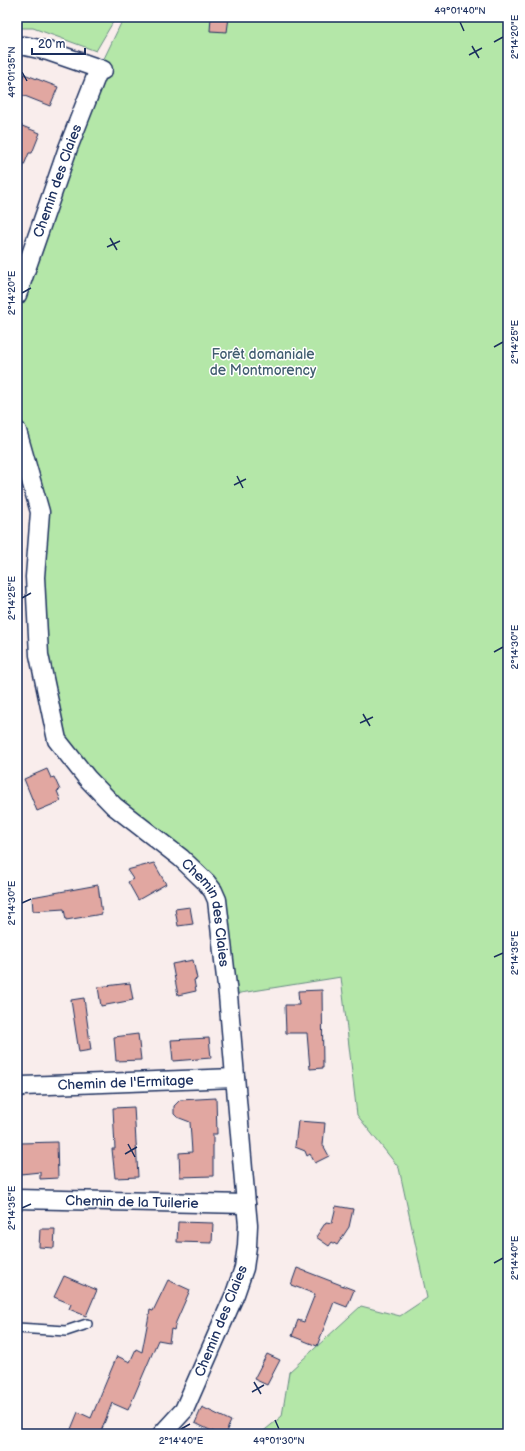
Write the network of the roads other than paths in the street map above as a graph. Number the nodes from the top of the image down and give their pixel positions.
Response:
1 (17, 46) edge
2 (17, 295) edge
3 (17, 431) edge
4 (235, 1078) junction
5 (17, 1088) edge
6 (17, 1199) edge
7 (246, 1204) junction
8 (87, 1324) dead end
9 (17, 1328) edge
10 (162, 1434) edge

1 - 2 street, Chemin des Claies
3 - 4 street, Chemin des Claies
4 - 5 street, Chemin de l'Ermitage
4 - 7 street, Chemin des Claies
6 - 7 street, Chemin de la Tuilerie
7 - 10 street, Chemin des Claies
8 - 9 lane

